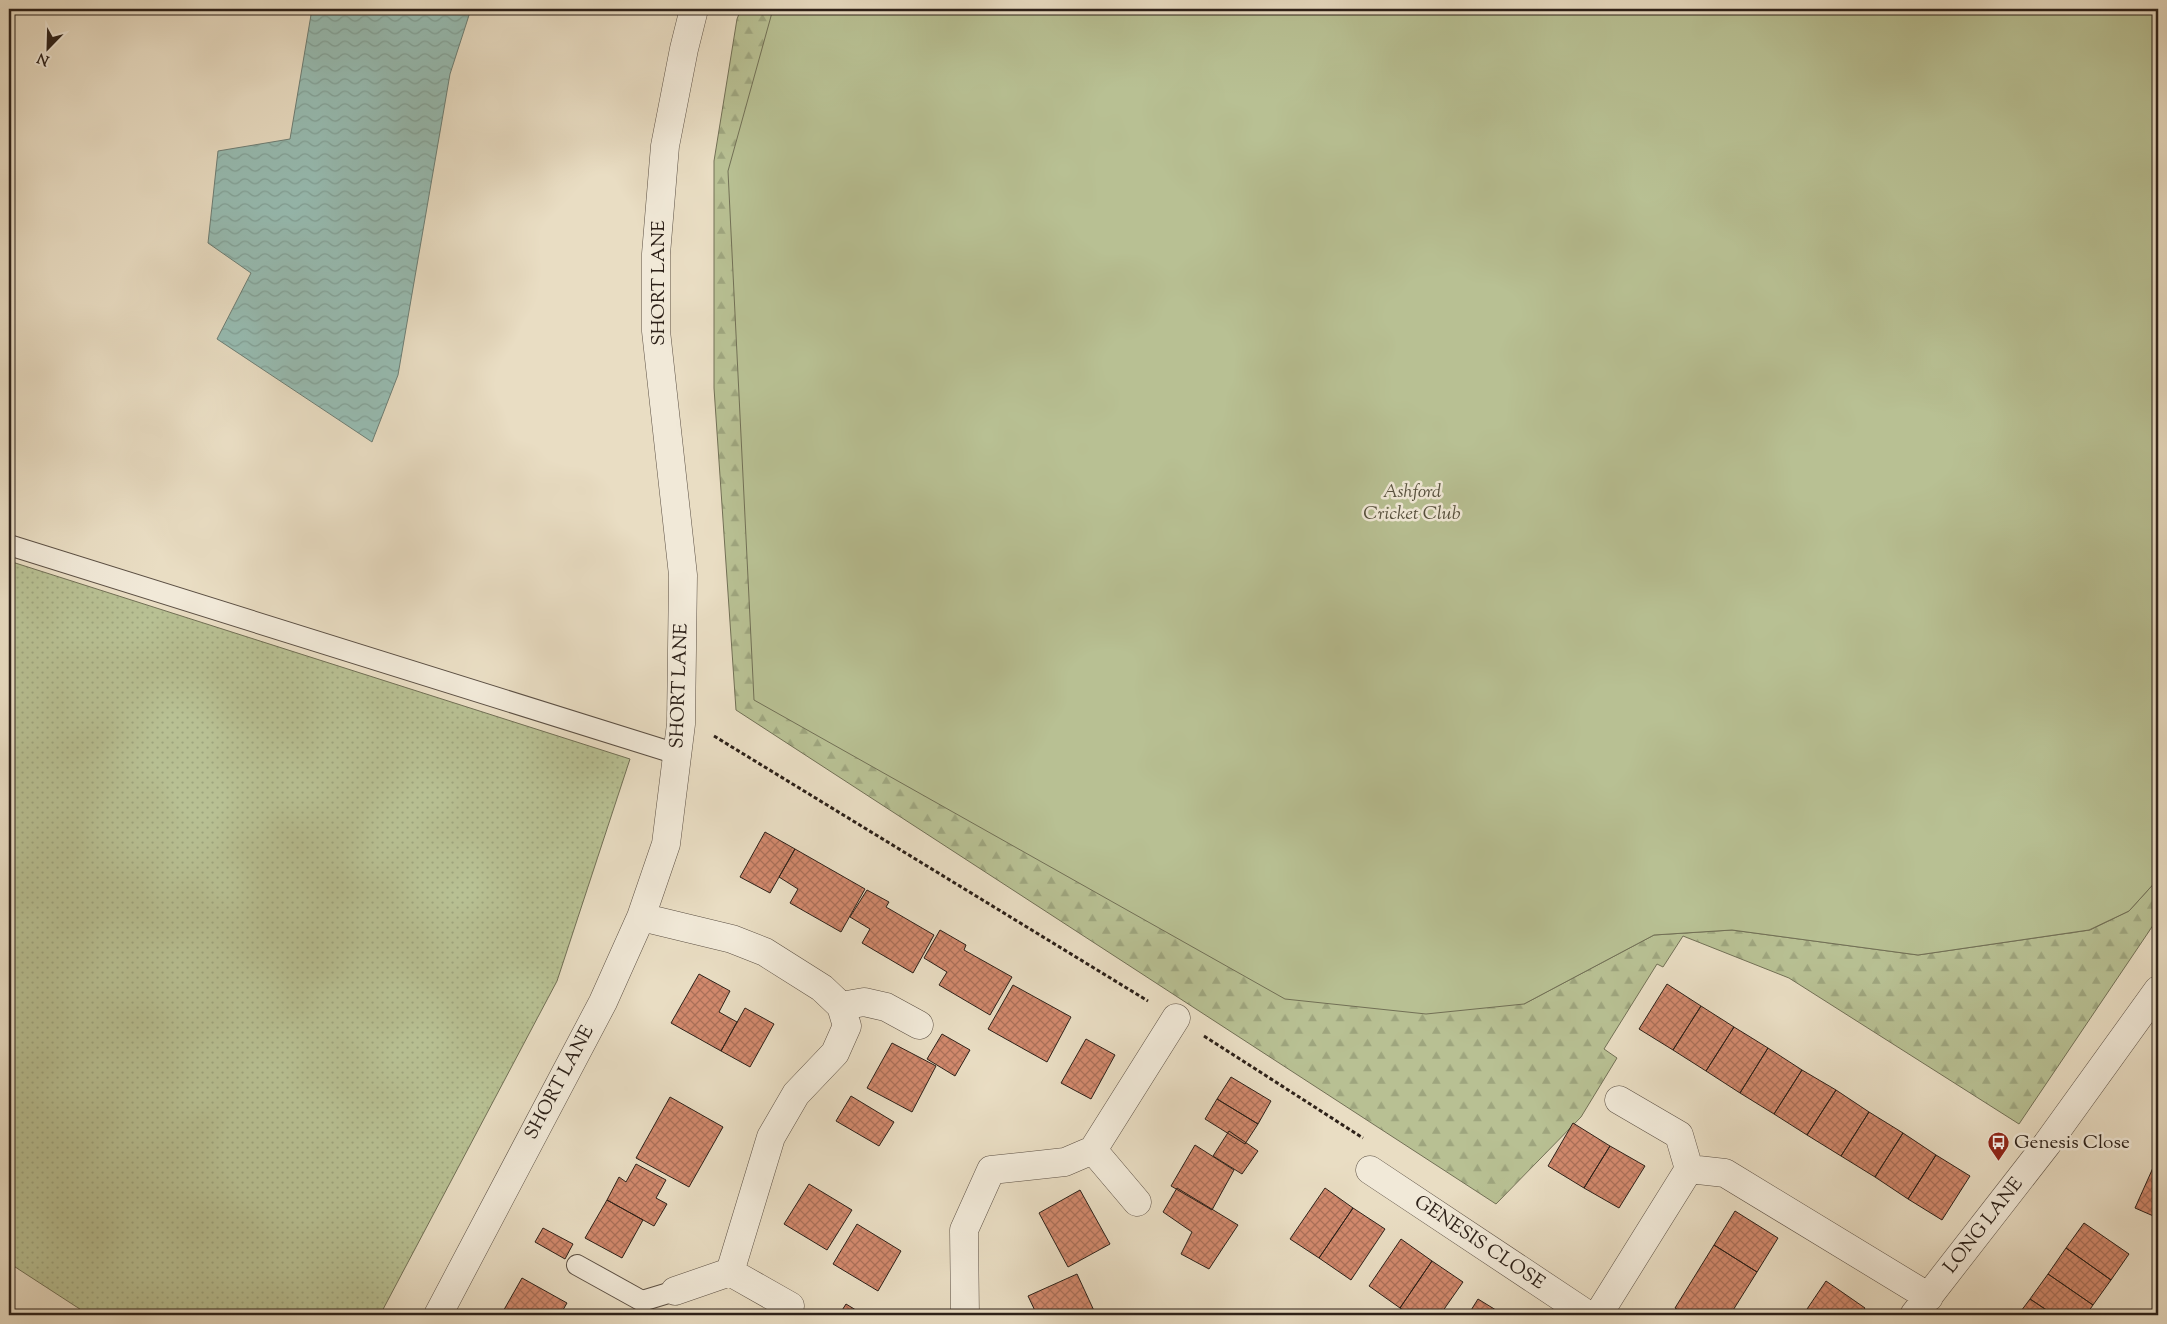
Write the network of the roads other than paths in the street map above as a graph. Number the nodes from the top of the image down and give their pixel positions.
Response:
1 (694, 9) edge
2 (9, 545) edge
3 (677, 754) junction
4 (640, 917) junction
5 (2158, 990) edge
6 (841, 1006) junction
7 (1176, 1018) dead end
8 (919, 1025) dead end
9 (1619, 1100) dead end
10 (1093, 1150) junction
11 (1689, 1169) junction
12 (1370, 1170) dead end
13 (1137, 1202) dead end
14 (577, 1265) dead end
15 (730, 1272) junction
16 (675, 1291) joint
17 (790, 1306) dead end
18 (1921, 1306) edge
19 (438, 1315) edge
20 (965, 1315) edge
21 (1588, 1315) edge
22 (1598, 1315) edge

1 - 3 street, SHORT LANE
2 - 3 lane
3 - 4 street, SHORT LANE
4 - 6 street
4 - 19 street, SHORT LANE
5 - 18 street, LONG LANE
6 - 8 street
6 - 15 street
7 - 10 street
9 - 11 street
10 - 13 street
10 - 20 street
11 - 18 street
11 - 22 street
12 - 21 street, GENESIS CLOSE
14 - 16 lane
15 - 16 street
15 - 17 street

